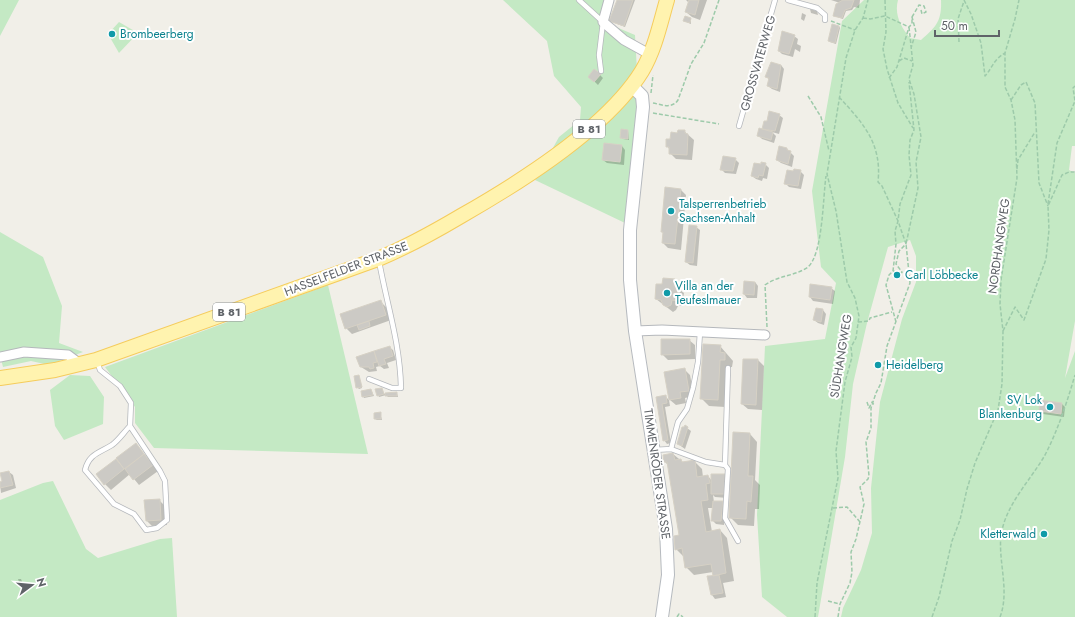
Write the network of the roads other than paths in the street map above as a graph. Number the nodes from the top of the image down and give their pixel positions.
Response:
1 (579, 0) edge
2 (609, 0) edge
3 (667, 0) edge
4 (775, 0) edge
5 (788, 0) edge
6 (825, 20) road end
7 (603, 22) junction
8 (651, 55) junction
9 (600, 71) dead end
10 (632, 86) junction
11 (740, 126) dead end
12 (378, 259) junction
13 (635, 331) junction
14 (700, 332) junction
15 (765, 335) road end
16 (0, 357) edge
17 (96, 360) junction
18 (80, 364) junction
19 (728, 368) dead end
20 (0, 378) edge
21 (369, 379) dead end
22 (130, 426) junction
23 (671, 449) junction
24 (654, 450) junction
25 (725, 465) junction
26 (738, 541) dead end
27 (662, 617) edge

1 - 7 lane
2 - 7 street
3 - 8 main road, HASSELFELDER STRASSE / B 81
4 - 11 lane, GROSSVATERWEG
5 - 6 lane
7 - 8 street
7 - 9 lane
8 - 10 main road, HASSELFELDER STRASSE / B 81
10 - 12 main road, HASSELFELDER STRASSE / B 81
10 - 13 main road, TIMMENRÖDER STRASSE
12 - 17 main road, HASSELFELDER STRASSE / B 81
12 - 21 lane
13 - 14 street
13 - 24 main road, TIMMENRÖDER STRASSE
14 - 15 street
14 - 23 lane
16 - 18 street
17 - 18 main road, HASSELFELDER STRASSE / B 81
17 - 22 lane
18 - 20 main road, HASSELFELDER STRASSE / B 81
19 - 25 lane
22 - 22 lane
23 - 24 lane
23 - 25 lane
24 - 27 main road, TIMMENRÖDER STRASSE
25 - 26 lane

